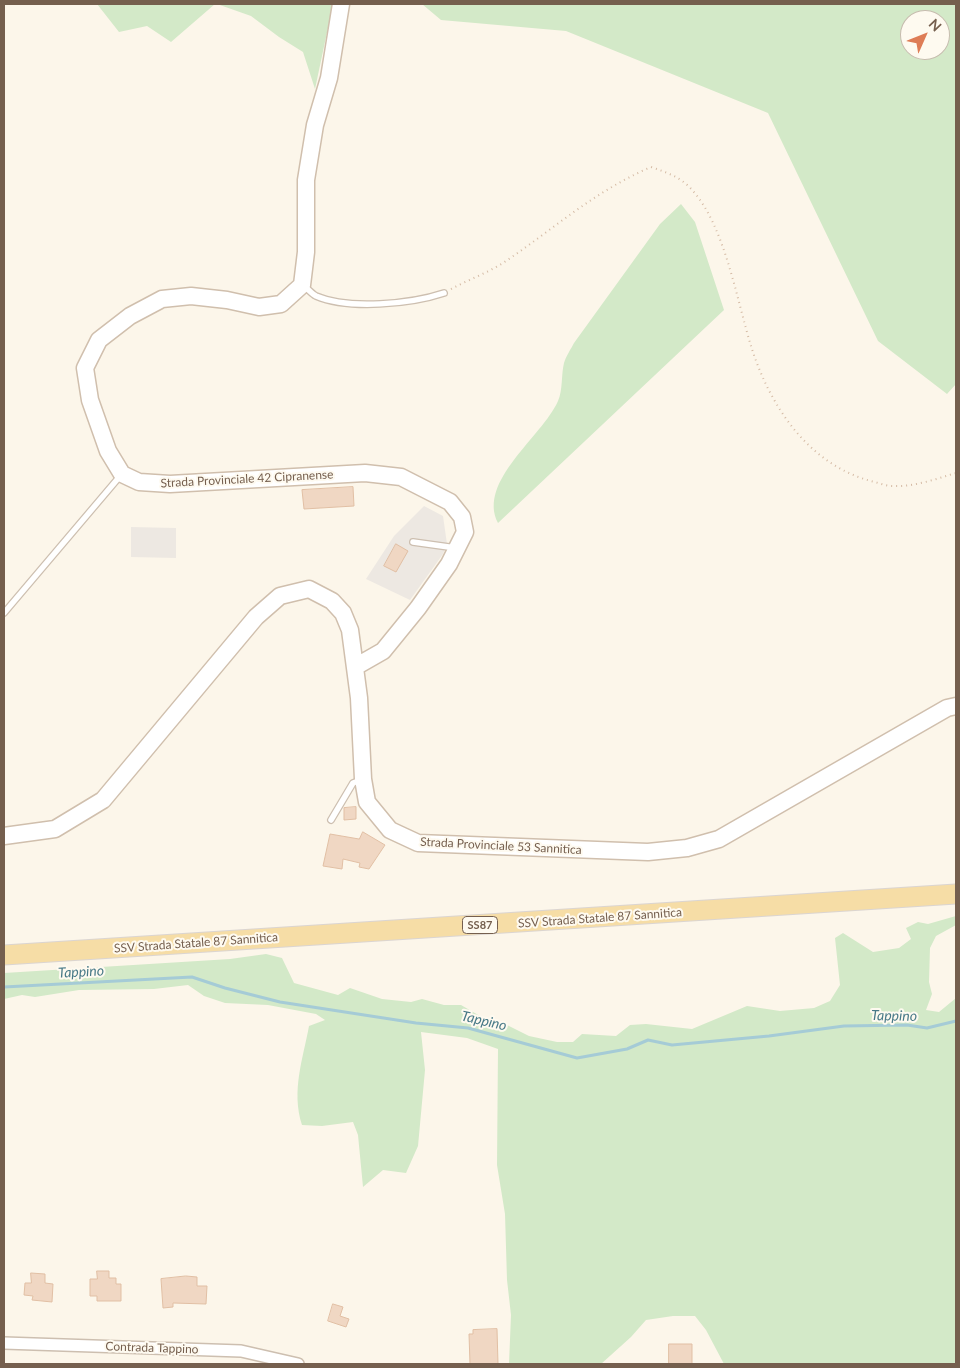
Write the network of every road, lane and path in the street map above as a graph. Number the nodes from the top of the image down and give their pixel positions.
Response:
1 (340, 4) edge
2 (302, 285) junction
3 (444, 293) joint
4 (956, 473) edge
5 (122, 474) junction
6 (413, 542) dead end
7 (458, 548) junction
8 (4, 613) edge
9 (355, 667) junction
10 (956, 706) edge
11 (363, 779) junction
12 (332, 820) dead end
13 (4, 836) edge
14 (956, 894) edge
15 (4, 955) edge
16 (4, 1343) edge
17 (298, 1364) edge

1 - 2 street
2 - 3 lane
2 - 5 street
3 - 4 path
5 - 7 street, Strada Provinciale 42 Cipranense
5 - 8 lane
6 - 7 lane
7 - 9 street, Strada Provinciale 42 Cipranense
9 - 11 street, Strada Provinciale 53 Sannitica
9 - 13 street, Strada Provinciale 53 Sannitica
10 - 11 street, Strada Provinciale 53 Sannitica
11 - 12 lane
14 - 15 main road, SSV Strada Statale 87 Sannitica / SS87
16 - 17 street, Contrada Tappino

